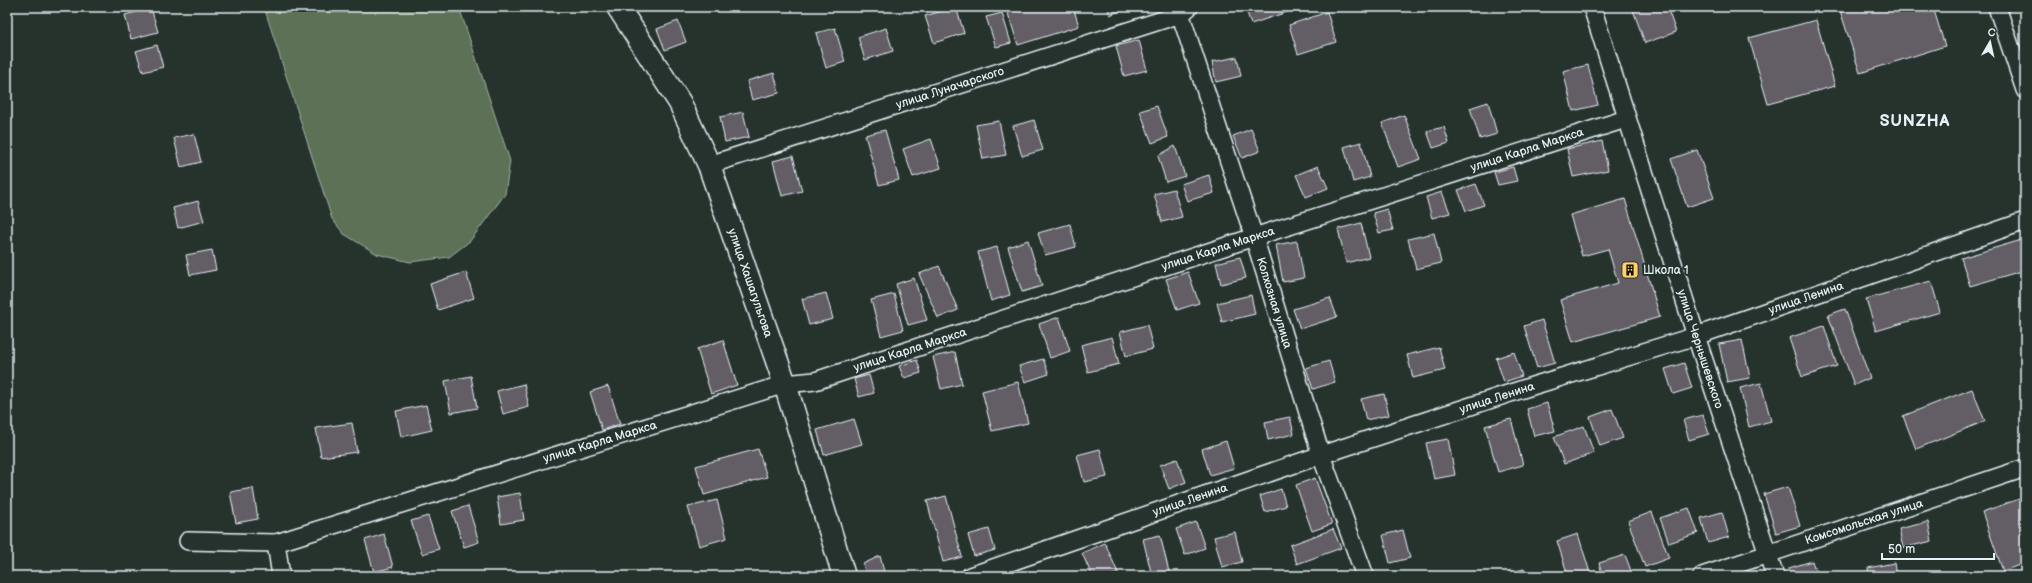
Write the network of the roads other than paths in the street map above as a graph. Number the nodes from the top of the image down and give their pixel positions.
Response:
1 (618, 7) edge
2 (1592, 7) edge
3 (1997, 7) edge
4 (1183, 9) edge
5 (2025, 90) edge
6 (1626, 119) junction
7 (709, 165) junction
8 (2025, 221) edge
9 (1254, 237) junction
10 (1696, 336) junction
11 (785, 384) junction
12 (1321, 455) junction
13 (2025, 468) edge
14 (188, 541) dead end
15 (276, 543) junction
16 (1768, 554) junction
17 (281, 576) edge
18 (844, 576) edge
19 (970, 576) edge
20 (1365, 576) edge
21 (1702, 576) edge
22 (1775, 576) edge

1 - 7 main road, улица Хашагульгова
2 - 6 street, улица Чернышевского
3 - 5 street
4 - 7 street, улица Луначарского
4 - 9 street, Колхозная улица
6 - 9 street, улица Карла Маркса
6 - 10 street, улица Чернышевского
7 - 11 main road, улица Хашагульгова
8 - 10 street, улица Ленина
9 - 11 street, улица Карла Маркса
9 - 12 street, Колхозная улица
10 - 12 street, улица Ленина
10 - 16 street, улица Чернышевского
11 - 15 street, улица Карла Маркса
11 - 18 main road, улица Хашагульгова
12 - 19 street, улица Ленина
12 - 20 street, Колхозная улица
13 - 16 street, Комсомольская улица
14 - 15 street, улица Карла Маркса
15 - 17 street
16 - 21 street, Комсомольская улица
16 - 22 street, улица Чернышевского

